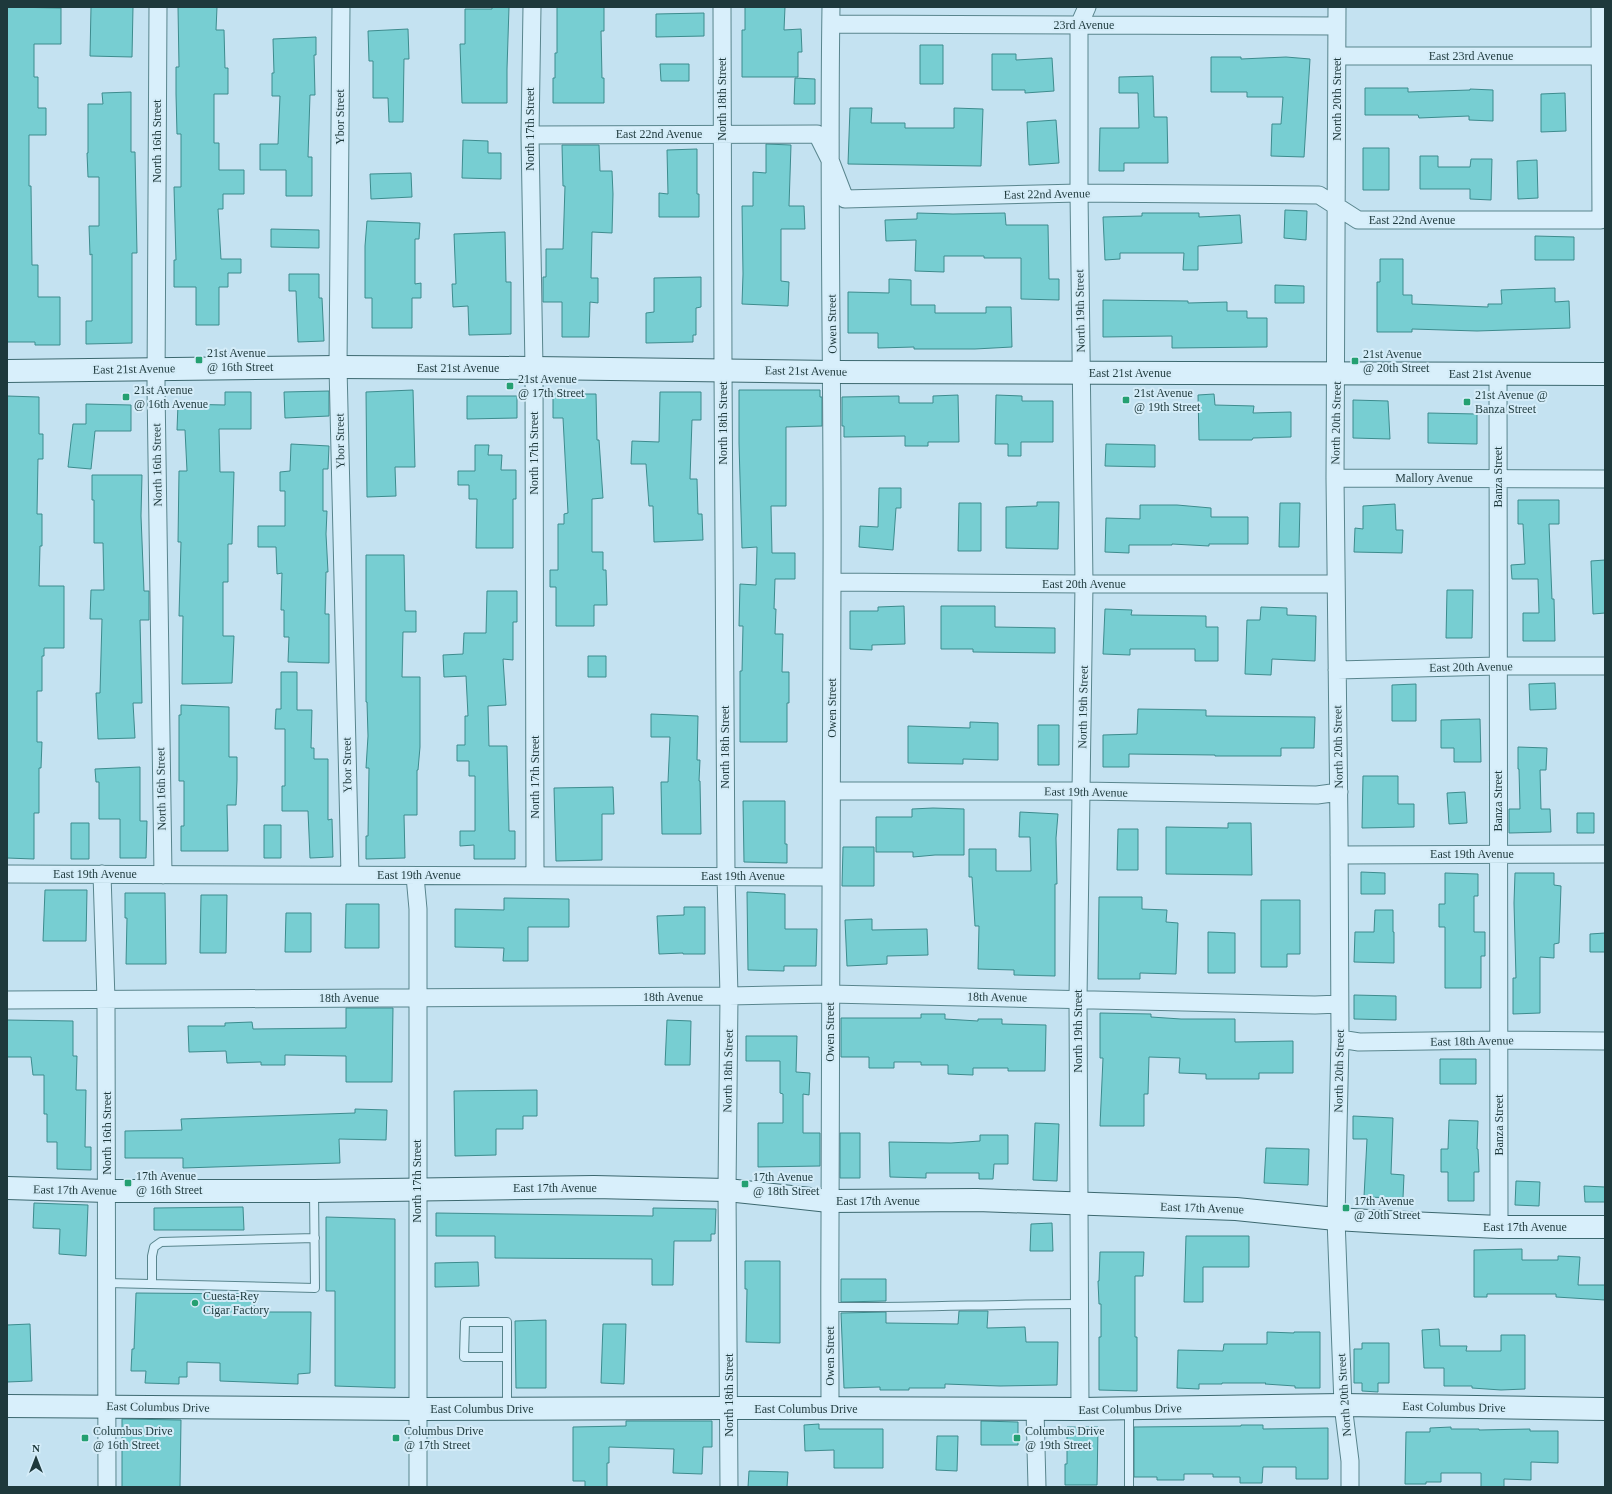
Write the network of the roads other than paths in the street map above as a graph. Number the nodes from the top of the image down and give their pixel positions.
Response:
1 (158, 7) edge
2 (341, 7) edge
3 (532, 7) edge
4 (722, 7) edge
5 (831, 7) edge
6 (1087, 7) edge
7 (1337, 7) edge
8 (1600, 7) edge
9 (831, 24) junction
10 (1079, 25) junction
11 (1337, 26) junction
12 (1337, 56) junction
13 (1603, 56) edge
14 (722, 133) junction
15 (530, 135) junction
16 (830, 160) junction
17 (1079, 192) junction
18 (1337, 207) junction
19 (338, 367) junction
20 (156, 368) junction
21 (534, 368) junction
22 (723, 370) junction
23 (7, 371) edge
24 (832, 372) junction
25 (1081, 372) junction
26 (1336, 374) junction
27 (1498, 374) junction
28 (1605, 374) edge
29 (1335, 478) junction
30 (1497, 478) junction
31 (1605, 479) edge
32 (832, 582) junction
33 (1084, 584) junction
34 (1336, 584) junction
35 (1498, 666) junction
36 (1605, 666) edge
37 (1337, 670) junction
38 (832, 791) junction
39 (1082, 791) junction
40 (1339, 792) junction
41 (1498, 854) junction
42 (1605, 854) edge
43 (1339, 855) junction
44 (7, 874) edge
45 (102, 874) junction
46 (162, 875) junction
47 (350, 875) junction
48 (415, 876) junction
49 (535, 876) junction
50 (726, 876) junction
51 (830, 877) junction
52 (830, 994) junction
53 (729, 996) junction
54 (417, 998) junction
55 (1078, 999) junction
56 (7, 1000) edge
57 (106, 1000) junction
58 (1339, 1004) junction
59 (1340, 1038) junction
60 (1498, 1040) junction
61 (1605, 1041) edge
62 (7, 1188) edge
63 (417, 1189) junction
64 (727, 1190) junction
65 (108, 1191) junction
66 (314, 1191) junction
67 (830, 1201) junction
68 (1080, 1204) junction
69 (1336, 1219) junction
70 (1499, 1227) junction
71 (1605, 1227) edge
72 (315, 1238) junction
73 (108, 1282) junction
74 (152, 1284) junction
75 (1080, 1304) junction
76 (830, 1307) junction
77 (507, 1357) junction
78 (1343, 1405) junction
79 (7, 1406) edge
80 (108, 1406) junction
81 (729, 1408) junction
82 (418, 1409) junction
83 (507, 1409) junction
84 (830, 1409) junction
85 (1035, 1409) junction
86 (1080, 1409) junction
87 (1128, 1409) junction
88 (1605, 1409) edge
89 (107, 1487) edge
90 (418, 1487) edge
91 (729, 1487) edge
92 (1036, 1487) edge
93 (1129, 1487) edge
94 (1350, 1487) edge

1 - 20 street, North 16th Street
2 - 19 street, Ybor Street
3 - 15 street, North 17th Street
4 - 14 street, North 18th Street
5 - 9 street, Owen Street
6 - 10 street, North 19th Street
7 - 11 street, North 20th Street
8 - 13 street
9 - 10 street, 23rd Avenue
9 - 16 street, Owen Street
10 - 11 street, 23rd Avenue
10 - 17 street, North 19th Street
11 - 12 street, North 20th Street
12 - 13 street, East 23rd Avenue
12 - 18 street, North 20th Street
13 - 18 street, East 22nd Avenue
14 - 15 street, East 22nd Avenue
14 - 16 street, East 22nd Avenue
14 - 22 street, North 18th Street
15 - 21 street, North 17th Street
16 - 17 street, East 22nd Avenue
16 - 24 street, Owen Street
17 - 18 street, East 22nd Avenue
17 - 25 street, North 19th Street
18 - 26 street, North 20th Street
19 - 20 main road, East 21st Avenue
19 - 21 main road, East 21st Avenue
19 - 47 street, Ybor Street
20 - 23 main road, East 21st Avenue
20 - 46 street, North 16th Street
21 - 22 main road, East 21st Avenue
21 - 49 street, North 17th Street
22 - 24 main road, East 21st Avenue
22 - 50 street, North 18th Street
24 - 25 main road, East 21st Avenue
24 - 32 street, Owen Street
25 - 26 main road, East 21st Avenue
25 - 33 street, North 19th Street
26 - 27 main road, East 21st Avenue
26 - 29 street, North 20th Street
27 - 28 main road, East 21st Avenue
27 - 30 street, Banza Street
29 - 30 street, Mallory Avenue
29 - 34 street, North 20th Street
30 - 31 street, Mallory Avenue
30 - 35 street, Banza Street
32 - 33 street, East 20th Avenue
32 - 38 street, Owen Street
33 - 34 street, East 20th Avenue
33 - 39 street, North 19th Street
34 - 37 street, North 20th Street
35 - 36 street, East 20th Avenue
35 - 37 street, East 20th Avenue
35 - 41 street, Banza Street
37 - 40 street, North 20th Street
38 - 39 street, East 19th Avenue
38 - 51 street, Owen Street
39 - 40 street, East 19th Avenue
39 - 55 street, North 19th Street
40 - 43 street, North 20th Street
41 - 42 street, East 19th Avenue
41 - 43 street, East 19th Avenue
41 - 60 street, Banza Street
43 - 58 street, North 20th Street
44 - 45 street, East 19th Avenue
45 - 46 street, East 19th Avenue
45 - 57 street, North 16th Street
46 - 47 street, East 19th Avenue
47 - 48 street, East 19th Avenue
48 - 49 street, East 19th Avenue
48 - 54 street, North 17th Street
49 - 50 street, East 19th Avenue
50 - 51 street, East 19th Avenue
50 - 53 street, North 18th Street
51 - 52 street, Owen Street
52 - 53 street, 18th Avenue
52 - 55 street, 18th Avenue
52 - 67 street, Owen Street
53 - 54 street, 18th Avenue
53 - 64 street, North 18th Street
54 - 57 street, 18th Avenue
54 - 63 street, North 17th Street
55 - 58 street, 18th Avenue
55 - 68 street, North 19th Street
56 - 57 street, 18th Avenue
57 - 65 street, North 16th Street
58 - 59 street, North 20th Street
59 - 60 street, East 18th Avenue
59 - 69 street, North 20th Street
60 - 61 street, East 18th Avenue
60 - 70 street, Banza Street
62 - 65 main road, East 17th Avenue
63 - 64 main road, East 17th Avenue
63 - 66 main road, East 17th Avenue
63 - 82 street, North 17th Street
64 - 67 main road, East 17th Avenue
64 - 81 street, North 18th Street
65 - 66 main road, East 17th Avenue
65 - 73 street, North 16th Street
66 - 72 lane
67 - 68 main road, East 17th Avenue
67 - 76 street, Owen Street
68 - 69 main road, East 17th Avenue
68 - 75 street, North 19th Street
69 - 70 main road, East 17th Avenue
69 - 78 street, North 20th Street
70 - 71 main road, East 17th Avenue
72 - 74 lane
72 - 74 lane
73 - 74 lane
73 - 80 street, North 16th Street
75 - 76 lane
75 - 86 street, North 19th Street
76 - 84 street, Owen Street
77 - 77 lane
77 - 83 lane
78 - 87 main road, East Columbus Drive
78 - 88 main road, East Columbus Drive
78 - 94 street, North 20th Street
79 - 80 main road, East Columbus Drive
80 - 82 main road, East Columbus Drive
80 - 89 street, North 16th Street
81 - 83 main road, East Columbus Drive
81 - 84 main road, East Columbus Drive
81 - 91 street, North 18th Street
82 - 83 main road, East Columbus Drive
82 - 90 street, North 17th Street
84 - 85 main road, East Columbus Drive
85 - 86 main road, East Columbus Drive
85 - 92 street
86 - 87 main road, East Columbus Drive
87 - 93 lane

